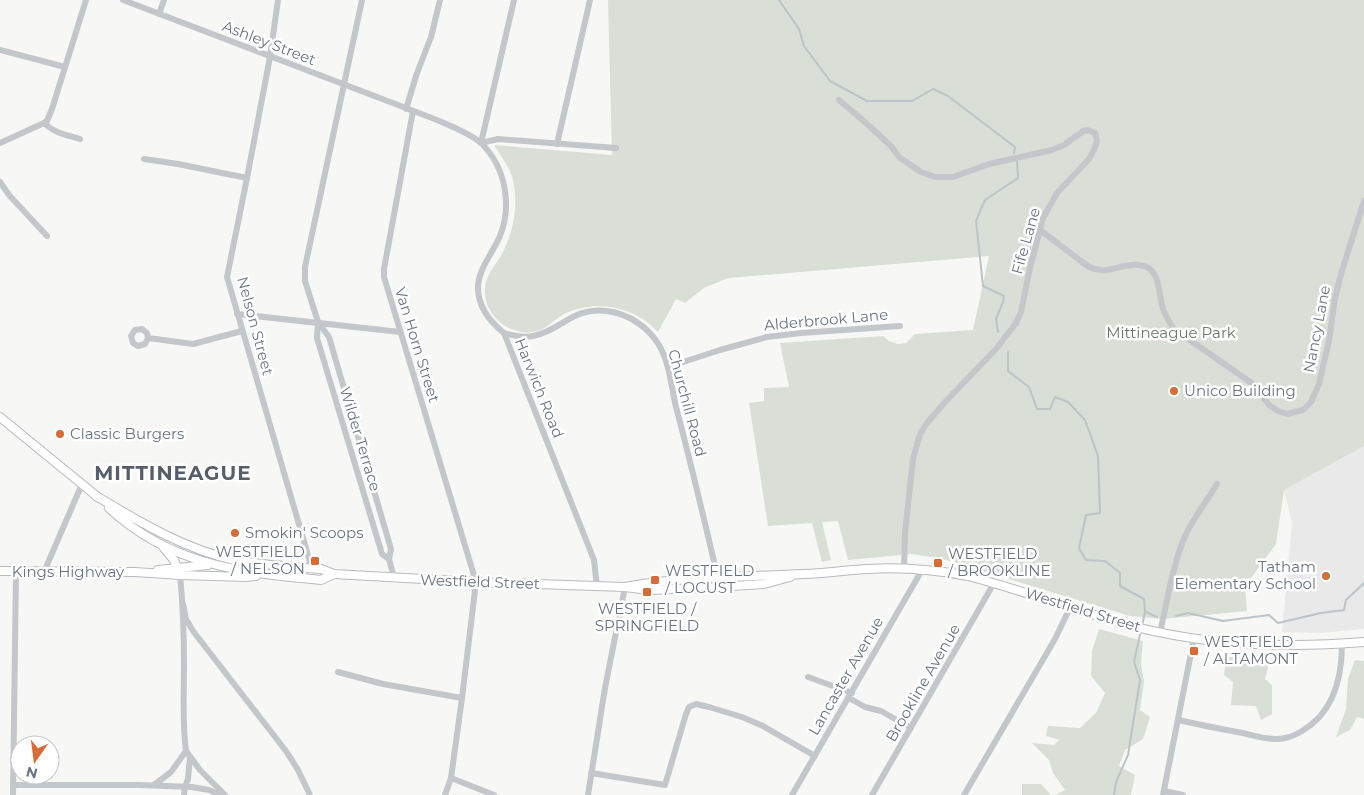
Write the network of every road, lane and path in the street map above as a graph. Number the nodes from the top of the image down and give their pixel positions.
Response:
1 (86, 0) edge
2 (123, 0) edge
3 (164, 0) edge
4 (278, 0) edge
5 (362, 0) edge
6 (440, 0) edge
7 (514, 0) edge
8 (590, 0) edge
9 (159, 14) junction
10 (0, 50) edge
11 (270, 57) junction
12 (65, 67) junction
13 (344, 85) junction
14 (838, 100) dead end
15 (406, 108) junction
16 (413, 111) junction
17 (44, 123) junction
18 (80, 139) dead end
19 (0, 143) edge
20 (481, 143) junction
21 (557, 144) junction
22 (616, 148) dead end
23 (144, 159) dead end
24 (247, 178) junction
25 (0, 182) edge
26 (1364, 201) edge
27 (1040, 230) junction
28 (47, 236) dead end
29 (237, 314) junction
30 (318, 322) junction
31 (900, 326) dead end
32 (242, 331) junction
33 (400, 332) junction
34 (504, 333) junction
35 (148, 338) dead end
36 (668, 367) junction
37 (350, 408) junction
38 (339, 412) junction
39 (0, 417) edge
40 (371, 482) junction
41 (82, 484) junction
42 (1217, 484) dead end
43 (361, 485) junction
44 (96, 496) junction
45 (157, 542) junction
46 (389, 559) junction
47 (213, 565) junction
48 (312, 569) junction
49 (904, 569) junction
50 (922, 570) junction
51 (0, 572) edge
52 (16, 572) junction
53 (44, 572) junction
54 (179, 572) junction
55 (265, 574) junction
56 (334, 574) junction
57 (804, 574) junction
58 (394, 578) junction
59 (718, 578) junction
60 (476, 582) junction
61 (994, 583) junction
62 (597, 587) junction
63 (625, 587) junction
64 (720, 587) junction
65 (183, 604) junction
66 (1070, 608) junction
67 (1160, 632) junction
68 (1194, 638) junction
69 (1364, 642) edge
70 (1342, 644) junction
71 (338, 672) dead end
72 (808, 677) dead end
73 (851, 695) junction
74 (462, 698) junction
75 (1178, 720) junction
76 (911, 728) junction
77 (14, 735) edge
78 (188, 754) junction
79 (815, 756) junction
80 (591, 773) junction
81 (451, 778) junction
82 (13, 785) joint
83 (154, 786) junction
84 (185, 787) junction
85 (1164, 793) edge
86 (13, 795) edge
87 (184, 795) edge
88 (220, 795) edge
89 (225, 795) edge
90 (310, 795) edge
91 (445, 795) edge
92 (494, 795) edge
93 (588, 795) edge
94 (792, 795) edge
95 (872, 795) edge
96 (964, 795) edge
97 (1183, 795) edge

1 - 12 street
2 - 9 street, Ashley Street
3 - 9 street
4 - 11 street, Nelson Street
5 - 13 street, Wilder Terrace
6 - 15 street
7 - 20 street
8 - 21 street
9 - 11 street, Ashley Street
10 - 12 street
11 - 13 street, Ashley Street
11 - 24 street, Nelson Street
12 - 17 street
13 - 15 street, Ashley Street
13 - 30 street, Wilder Terrace
14 - 27 street, Fife Lane
15 - 16 street, Harwich Road
16 - 20 street, Harwich Road
16 - 33 street, Van Horn Street
17 - 18 street
17 - 19 street
20 - 21 street
20 - 34 street, Harwich Road
21 - 22 street
23 - 24 street
24 - 29 street, Nelson Street
25 - 28 street
26 - 27 street, Nancy Lane
27 - 49 street, Fife Lane
29 - 30 street
29 - 32 street, Nelson Street
30 - 33 street
30 - 37 street, Wilder Terrace
30 - 38 street, Wilder Terrace
31 - 36 street, Alderbrook Lane
32 - 35 street
32 - 48 street, Nelson Street
33 - 60 street, Van Horn Street
34 - 36 street, Churchill Road
34 - 62 street, Harwich Road
36 - 59 street, Churchill Road
37 - 38 street
37 - 40 street, Wilder Terrace
38 - 43 street, Wilder Terrace
39 - 41 main road, Westfield Street
40 - 43 street
40 - 46 street, Wilder Terrace
41 - 44 main road, Westfield Street
41 - 53 street
42 - 67 street
43 - 46 street, Wilder Terrace
44 - 45 main road, Westfield Street
44 - 48 main road, Westfield Street
45 - 47 main road, Westfield Street
45 - 54 main road
46 - 58 street, Wilder Terrace
47 - 54 main road, Kings Highway
47 - 55 main road, Westfield Street
48 - 56 main road, Westfield Street
49 - 50 main road, Westfield Street
49 - 57 main road, Westfield Street
50 - 61 main road, Westfield Street
50 - 73 street, Lancaster Avenue
51 - 52 main road, Kings Highway
52 - 53 main road, Kings Highway
52 - 77 street
53 - 54 main road, Kings Highway
54 - 55 main road, Kings Highway
54 - 65 street
55 - 56 main road, Westfield Street
56 - 58 main road, Westfield Street
57 - 59 main road, Westfield Street
57 - 64 main road, Westfield Street
58 - 60 main road, Westfield Street
59 - 63 main road, Westfield Street
59 - 64 street, Churchill Road
60 - 62 main road, Westfield Street
60 - 74 street
61 - 66 main road, Westfield Street
61 - 76 street, Brookline Avenue
62 - 63 main road, Westfield Street
63 - 64 main road, Westfield Street
63 - 80 street
65 - 78 street
65 - 90 street
66 - 67 main road, Westfield Street
66 - 96 street
67 - 68 main road, Westfield Street
68 - 70 main road, Westfield Street
68 - 75 street
69 - 70 main road, Westfield Street
70 - 75 street
71 - 74 street
72 - 73 street
73 - 76 street
73 - 79 street, Lancaster Avenue
74 - 81 street
75 - 85 street
76 - 95 street, Brookline Avenue
78 - 83 street
78 - 84 street
78 - 89 street
79 - 80 street
79 - 94 street, Lancaster Avenue
80 - 93 street
81 - 91 street
81 - 92 street
82 - 83 street
82 - 86 street
83 - 84 street
84 - 87 street
84 - 88 street
85 - 97 street

